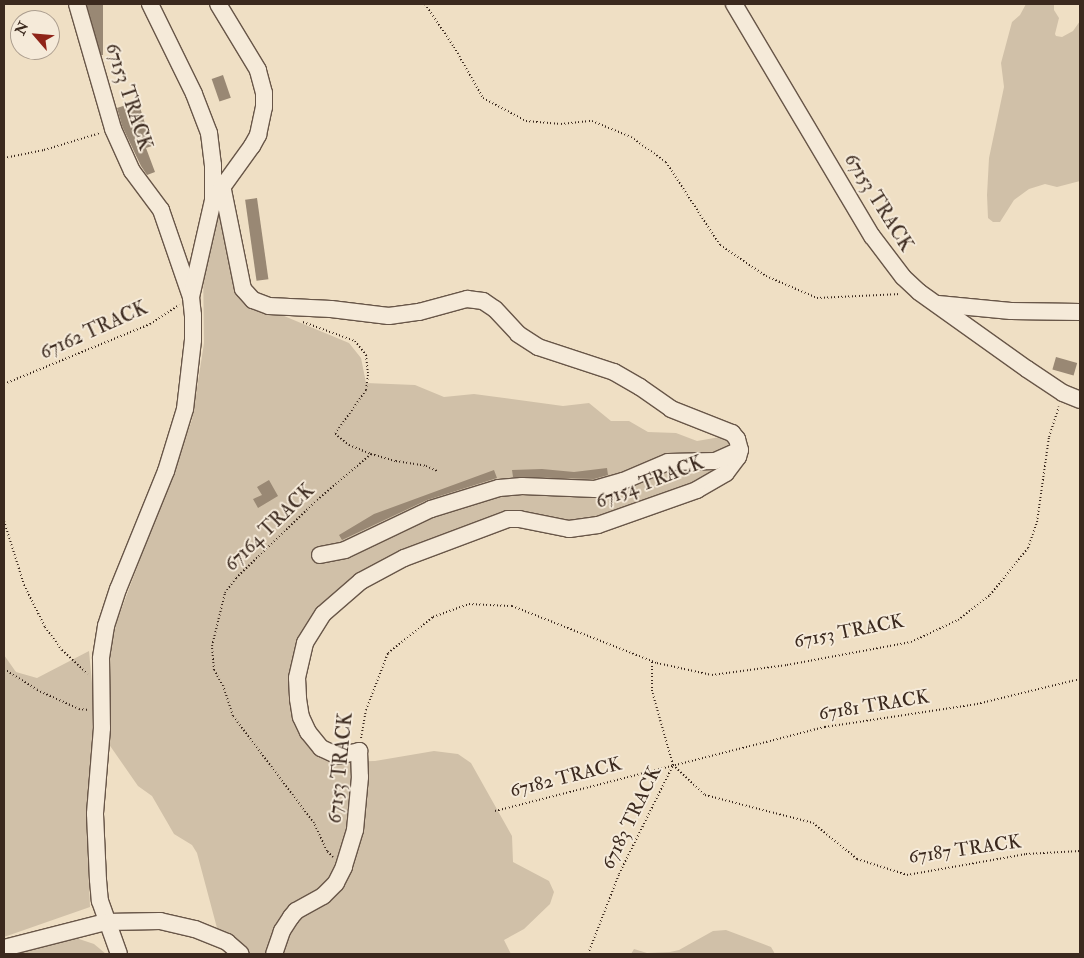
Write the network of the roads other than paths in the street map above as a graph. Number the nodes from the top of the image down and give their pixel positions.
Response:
1 (77, 4) edge
2 (150, 4) edge
3 (218, 4) edge
4 (734, 4) edge
5 (222, 185) junction
6 (213, 200) junction
7 (191, 297) junction
8 (938, 304) junction
9 (1080, 312) edge
10 (1080, 400) edge
11 (740, 450) junction
12 (320, 555) dead end
13 (359, 751) joint
14 (106, 922) junction
15 (4, 948) edge
16 (119, 954) edge
17 (241, 954) edge
18 (274, 954) edge

1 - 7 street, 67153 TRACK
2 - 6 street
3 - 5 street
4 - 8 street, 67153 TRACK
5 - 6 street
5 - 11 street
6 - 7 street
7 - 14 street, 67153 TRACK
8 - 9 street
8 - 10 street, 67153 TRACK
11 - 12 street
11 - 13 street, 67154 TRACK
13 - 18 street, 67153 TRACK
14 - 15 street
14 - 16 street, 67153 TRACK
14 - 17 street

